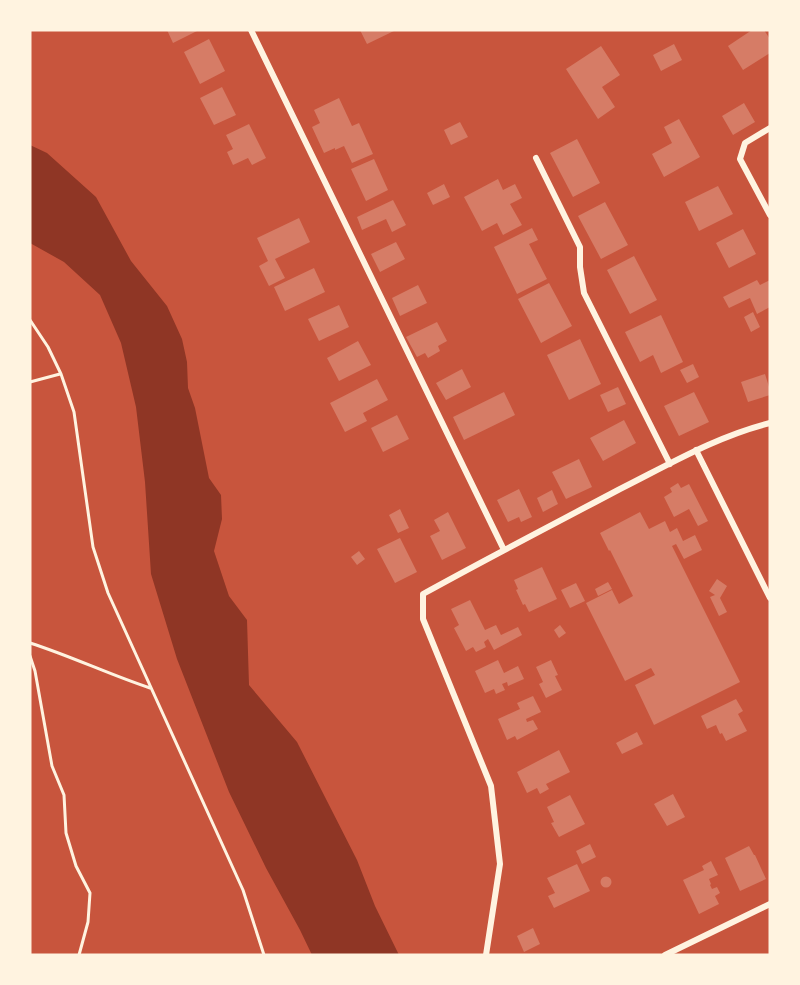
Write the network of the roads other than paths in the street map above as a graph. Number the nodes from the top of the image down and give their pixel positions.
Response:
1 (250, 30) edge
2 (770, 128) edge
3 (536, 158) dead end
4 (770, 215) edge
5 (770, 423) edge
6 (696, 450) junction
7 (670, 464) junction
8 (504, 549) junction
9 (770, 598) edge
10 (770, 904) edge
11 (486, 955) edge
12 (665, 955) edge

1 - 8 street
2 - 4 street
3 - 7 street
5 - 6 street
6 - 7 street
6 - 9 street
7 - 8 street
8 - 11 street
10 - 12 street

